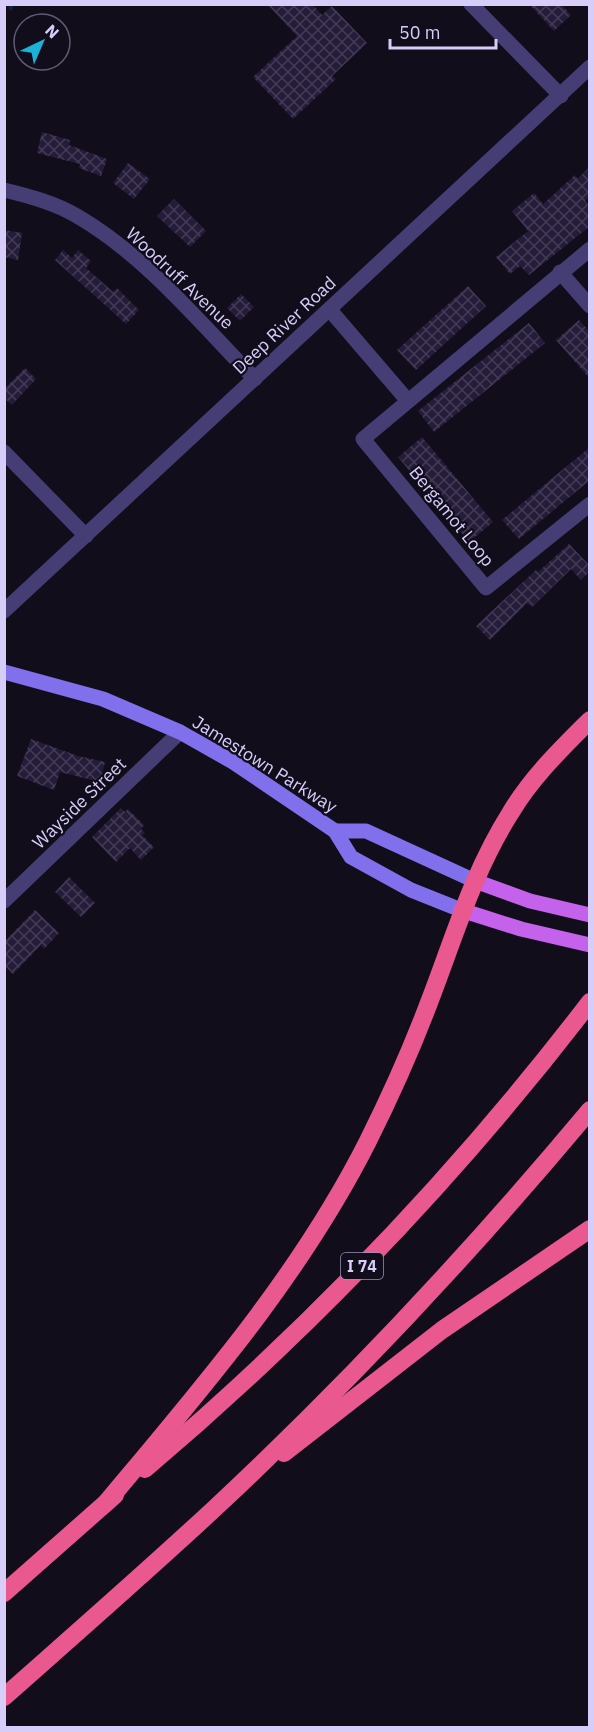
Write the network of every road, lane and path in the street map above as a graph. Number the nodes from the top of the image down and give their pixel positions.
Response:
1 (471, 4) edge
2 (590, 67) edge
3 (561, 96) junction
4 (4, 190) edge
5 (590, 249) edge
6 (560, 272) junction
7 (590, 306) edge
8 (330, 310) junction
9 (255, 379) junction
10 (408, 401) junction
11 (4, 452) edge
12 (590, 504) edge
13 (86, 536) junction
14 (4, 611) edge
15 (4, 672) edge
16 (590, 720) edge
17 (180, 732) junction
18 (335, 831) junction
19 (475, 881) junction
20 (4, 901) edge
21 (461, 910) junction
22 (590, 915) edge
23 (584, 944) edge
24 (590, 1002) edge
25 (590, 1110) edge
26 (590, 1229) edge
27 (106, 1503) junction
28 (215, 1509) junction
29 (4, 1593) edge
30 (4, 1697) edge

1 - 3 street
2 - 3 street, Deep River Road
3 - 8 street, Deep River Road
4 - 9 street, Woodruff Avenue
5 - 6 street, Bergamot Loop
6 - 7 street
6 - 10 street, Bergamot Loop
8 - 9 street, Deep River Road
8 - 10 street
9 - 13 street, Deep River Road
10 - 12 street, Bergamot Loop
11 - 13 street
13 - 14 street, Deep River Road
15 - 17 main road, Jamestown Parkway
16 - 19 highway
17 - 18 main road, Jamestown Parkway
17 - 20 street, Wayside Street
18 - 19 main road, Jamestown Parkway
18 - 21 main road, Jamestown Parkway
19 - 21 highway
19 - 22 main road, Jamestown Parkway
21 - 23 main road, Jamestown Parkway
21 - 27 highway
24 - 27 highway, I 74
25 - 28 highway
26 - 28 highway
27 - 29 highway, I 74
28 - 30 highway

